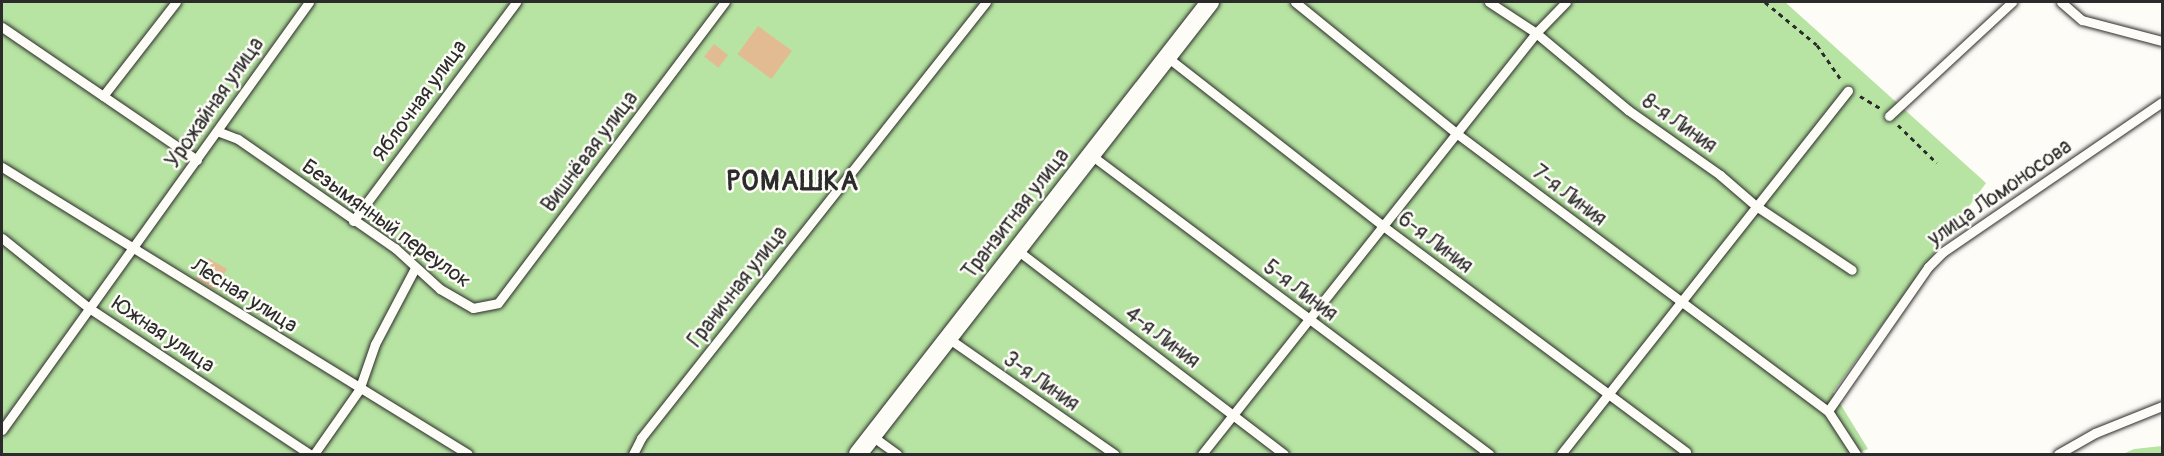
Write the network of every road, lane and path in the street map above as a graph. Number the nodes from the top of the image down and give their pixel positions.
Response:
1 (176, 2) edge
2 (309, 2) edge
3 (516, 2) edge
4 (725, 2) edge
5 (986, 2) edge
6 (1210, 2) edge
7 (1296, 2) edge
8 (1489, 2) edge
9 (1566, 2) edge
10 (2012, 2) edge
11 (2061, 2) edge
12 (2, 27) edge
13 (1536, 33) junction
14 (2163, 41) edge
15 (1167, 57) junction
16 (1848, 91) dead end
17 (103, 96) junction
18 (2163, 102) edge
19 (1889, 116) dead end
20 (217, 131) junction
21 (1456, 133) junction
22 (1091, 155) junction
23 (197, 160) junction
24 (2, 167) edge
25 (1756, 206) junction
26 (353, 221) junction
27 (1383, 226) junction
28 (2, 238) edge
29 (134, 247) junction
30 (1017, 250) junction
31 (415, 268) junction
32 (1852, 270) dead end
33 (1680, 303) junction
34 (89, 308) junction
35 (473, 308) joint
36 (1308, 321) junction
37 (948, 338) junction
38 (359, 390) junction
39 (1607, 396) junction
40 (2163, 406) edge
41 (1828, 411) junction
42 (1234, 415) junction
43 (2, 430) edge
44 (872, 436) junction
45 (1686, 452) dead end
46 (312, 454) edge
47 (468, 454) edge
48 (633, 454) edge
49 (858, 454) edge
50 (897, 454) edge
51 (1114, 454) edge
52 (1202, 454) edge
53 (1284, 454) edge
54 (1489, 454) edge
55 (1561, 454) edge
56 (1856, 454) edge
57 (2058, 454) edge

1 - 17 lane
2 - 20 lane, Урожайная улица
3 - 26 lane, Яблочная улица
4 - 35 lane, Вишнёвая улица
5 - 48 lane, Граничная улица
6 - 15 street, Транзитная улица
7 - 21 lane, 7-я Линия
8 - 13 lane, 8-я Линия
9 - 13 lane
10 - 19 lane
11 - 14 lane
12 - 17 lane
13 - 21 lane
13 - 25 lane, 8-я Линия
15 - 22 street, Транзитная улица
15 - 27 lane, 6-я Линия
16 - 25 lane
17 - 23 lane
18 - 41 lane, улица Ломоносова
20 - 23 lane, Урожайная улица
20 - 26 lane, Безымянный переулок
21 - 27 lane
21 - 33 lane, 7-я Линия
22 - 30 street, Транзитная улица
22 - 36 lane, 5-я Линия
23 - 29 lane, Урожайная улица
24 - 29 lane, Лесная улица
25 - 32 lane, 8-я Линия
25 - 33 lane
26 - 31 lane, Безымянный переулок
27 - 36 lane
27 - 39 lane, 6-я Линия
28 - 34 lane, Южная улица
29 - 34 lane, Урожайная улица
29 - 38 lane, Лесная улица
30 - 37 street, Транзитная улица
30 - 42 lane, 4-я Линия
31 - 35 lane, Безымянный переулок
31 - 38 lane
33 - 39 lane
33 - 41 lane, 7-я Линия
34 - 43 lane, Урожайная улица
34 - 46 lane, Южная улица
36 - 42 lane
36 - 54 lane, 5-я Линия
37 - 44 street, Транзитная улица
37 - 51 lane, 3-я Линия
38 - 46 lane
38 - 47 lane, Лесная улица
39 - 45 lane, 6-я Линия
39 - 55 lane
40 - 57 lane
41 - 56 lane
42 - 52 lane
42 - 53 lane, 4-я Линия
44 - 49 street, Транзитная улица
44 - 50 lane

